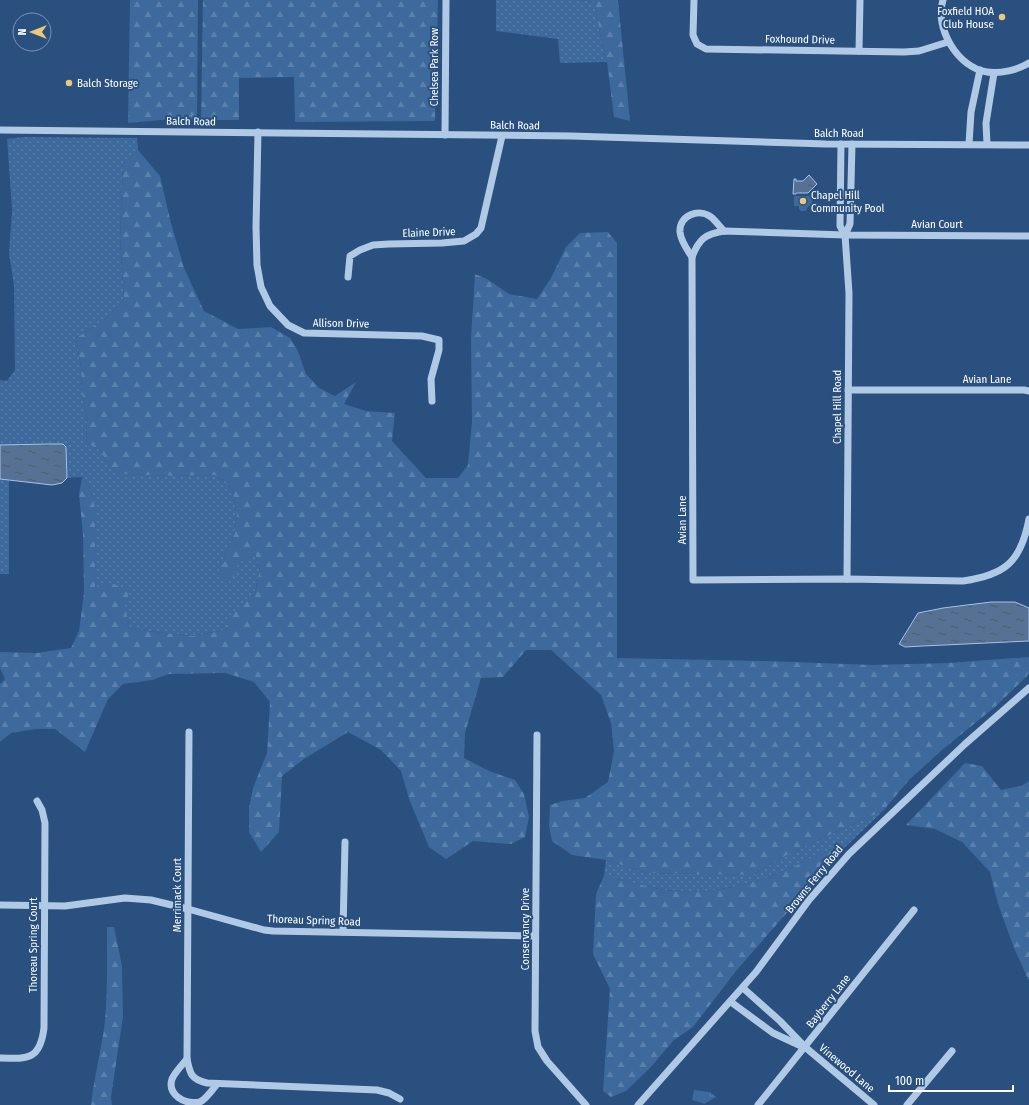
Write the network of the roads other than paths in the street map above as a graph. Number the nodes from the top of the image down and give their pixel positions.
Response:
1 (446, 0) edge
2 (694, 0) edge
3 (860, 0) edge
4 (943, 0) edge
5 (948, 42) junction
6 (859, 51) junction
7 (1029, 63) edge
8 (980, 70) junction
9 (994, 72) junction
10 (0, 130) edge
11 (258, 132) junction
12 (445, 135) junction
13 (502, 136) junction
14 (841, 144) junction
15 (852, 144) junction
16 (969, 144) junction
17 (986, 144) junction
18 (1029, 145) edge
19 (724, 232) junction
20 (845, 235) junction
21 (1029, 236) edge
22 (692, 257) junction
23 (348, 277) dead end
24 (848, 390) junction
25 (1029, 391) edge
26 (432, 401) dead end
27 (1029, 519) edge
28 (847, 579) junction
29 (1029, 688) edge
30 (190, 732) dead end
31 (537, 735) dead end
32 (37, 801) dead end
33 (345, 842) dead end
34 (0, 906) edge
35 (44, 906) junction
36 (188, 908) junction
37 (914, 910) dead end
38 (343, 932) junction
39 (536, 936) junction
40 (743, 988) junction
41 (731, 1002) junction
42 (805, 1047) junction
43 (952, 1051) dead end
44 (0, 1058) edge
45 (187, 1058) junction
46 (217, 1084) junction
47 (400, 1099) dead end
48 (586, 1105) edge
49 (638, 1105) edge
50 (758, 1105) edge
51 (874, 1105) edge
52 (907, 1105) edge

1 - 12 street, Chelsea Park Row
2 - 6 street, Foxhound Drive
3 - 6 street
4 - 5 street
5 - 6 street, Foxhound Drive
5 - 8 street
7 - 9 street
8 - 9 street
8 - 16 street
9 - 17 street
10 - 11 street, Balch Road
11 - 12 street, Balch Road
11 - 26 street, Allison Drive
12 - 13 street, Balch Road
13 - 14 street, Balch Road
13 - 23 street, Elaine Drive
14 - 15 street, Balch Road
14 - 20 street, Chapel Hill Road
15 - 16 street, Balch Road
15 - 20 street, Chapel Hill Road
16 - 17 street, Balch Road
17 - 18 street, Balch Road
19 - 20 street, Avian Lane
19 - 22 street, Avian Lane
19 - 22 street
20 - 21 street, Avian Court
20 - 24 street, Chapel Hill Road
22 - 28 street, Avian Lane
24 - 25 street, Avian Lane
24 - 28 street, Chapel Hill Road
27 - 28 street, Avian Lane
29 - 40 street, Browns Ferry Road
30 - 36 street, Merrimack Court
31 - 39 street, Conservancy Drive
32 - 35 street, Thoreau Spring Court
33 - 38 street
34 - 35 street, Thoreau Spring Road
35 - 36 street, Thoreau Spring Road
35 - 44 street, Thoreau Spring Court
36 - 38 street, Thoreau Spring Road
36 - 45 street, Merrimack Court
37 - 42 street, Bayberry Lane
38 - 39 street, Thoreau Spring Road
39 - 48 street, Conservancy Drive
40 - 41 street, Browns Ferry Road
40 - 42 street, Vinewood Lane
41 - 42 street, Vinewood Lane
41 - 49 street, Browns Ferry Road
42 - 50 street, Bayberry Lane
42 - 51 street, Vinewood Lane
43 - 52 street
45 - 46 street, Merrimack Court
45 - 46 street
46 - 47 street, Merrimack Court

